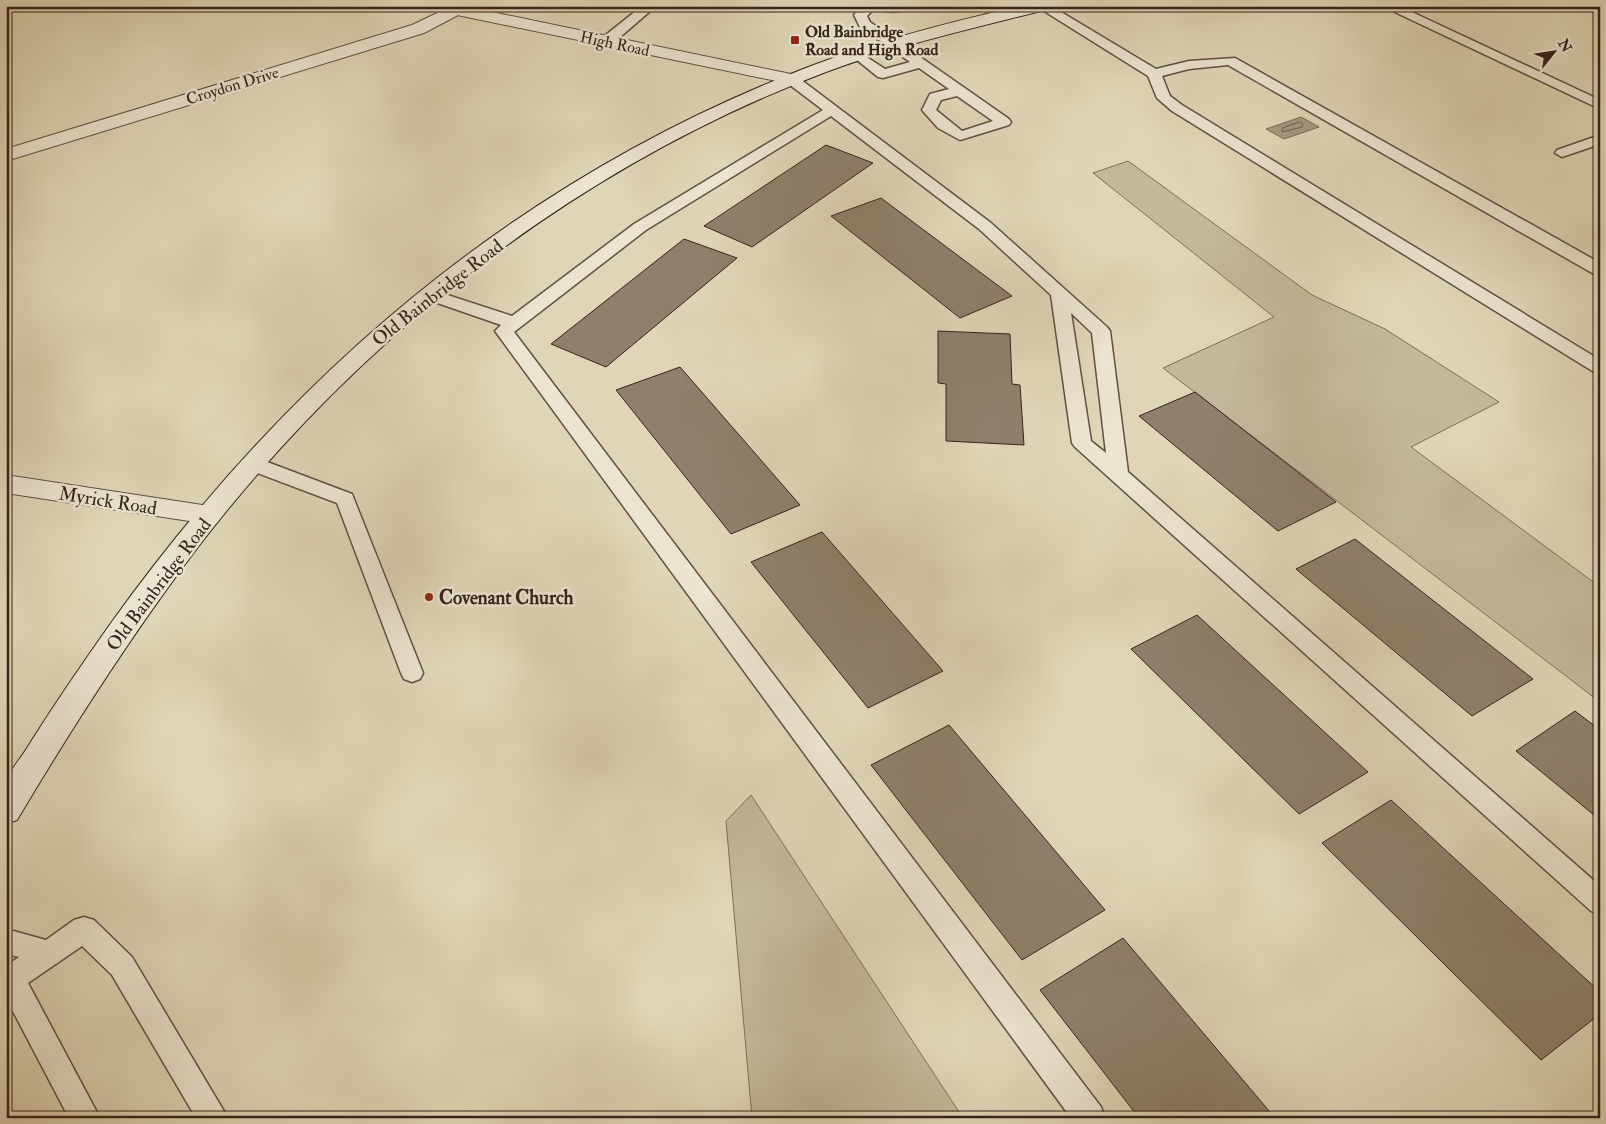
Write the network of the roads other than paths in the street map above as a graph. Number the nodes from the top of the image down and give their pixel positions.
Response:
1 (648, 6) edge
2 (870, 6) edge
3 (881, 6) edge
4 (905, 6) edge
5 (1043, 6) edge
6 (1388, 6) edge
7 (1588, 6) edge
8 (447, 8) edge
9 (1600, 11) edge
10 (608, 41) junction
11 (895, 44) junction
12 (859, 56) junction
13 (921, 63) junction
14 (1154, 74) junction
15 (791, 79) junction
16 (959, 90) junction
17 (1600, 105) edge
18 (832, 110) junction
19 (1600, 139) edge
20 (1562, 153) dead end
21 (6, 155) edge
22 (1600, 270) edge
23 (1059, 292) junction
24 (429, 294) junction
25 (514, 323) junction
26 (1600, 368) edge
27 (254, 464) junction
28 (1118, 475) junction
29 (6, 484) edge
30 (209, 515) junction
31 (412, 673) dead end
32 (6, 810) edge
33 (1600, 903) edge
34 (6, 941) edge
35 (48, 953) junction
36 (85, 1118) edge
37 (213, 1118) edge
38 (1090, 1118) edge

1 - 10 lane
2 - 11 lane
3 - 4 lane
5 - 11 main road, Old Bainbridge Road
5 - 14 lane
6 - 17 lane
7 - 9 lane
8 - 10 main road, High Road
8 - 21 main road, Croydon Drive
10 - 15 main road, High Road
11 - 12 main road, Old Bainbridge Road
11 - 13 lane
12 - 13 lane
12 - 15 main road, Old Bainbridge Road
13 - 16 lane
14 - 22 lane
14 - 26 lane
15 - 18 lane
15 - 24 main road, Old Bainbridge Road
16 - 16 lane
18 - 23 lane
18 - 25 lane
19 - 20 lane
23 - 28 lane
23 - 28 lane
24 - 25 lane
24 - 27 main road, Old Bainbridge Road
25 - 38 lane
27 - 30 main road, Old Bainbridge Road
27 - 31 lane
28 - 33 lane
29 - 30 main road, Myrick Road
30 - 32 main road, Old Bainbridge Road
34 - 35 lane
35 - 36 lane
35 - 37 lane

